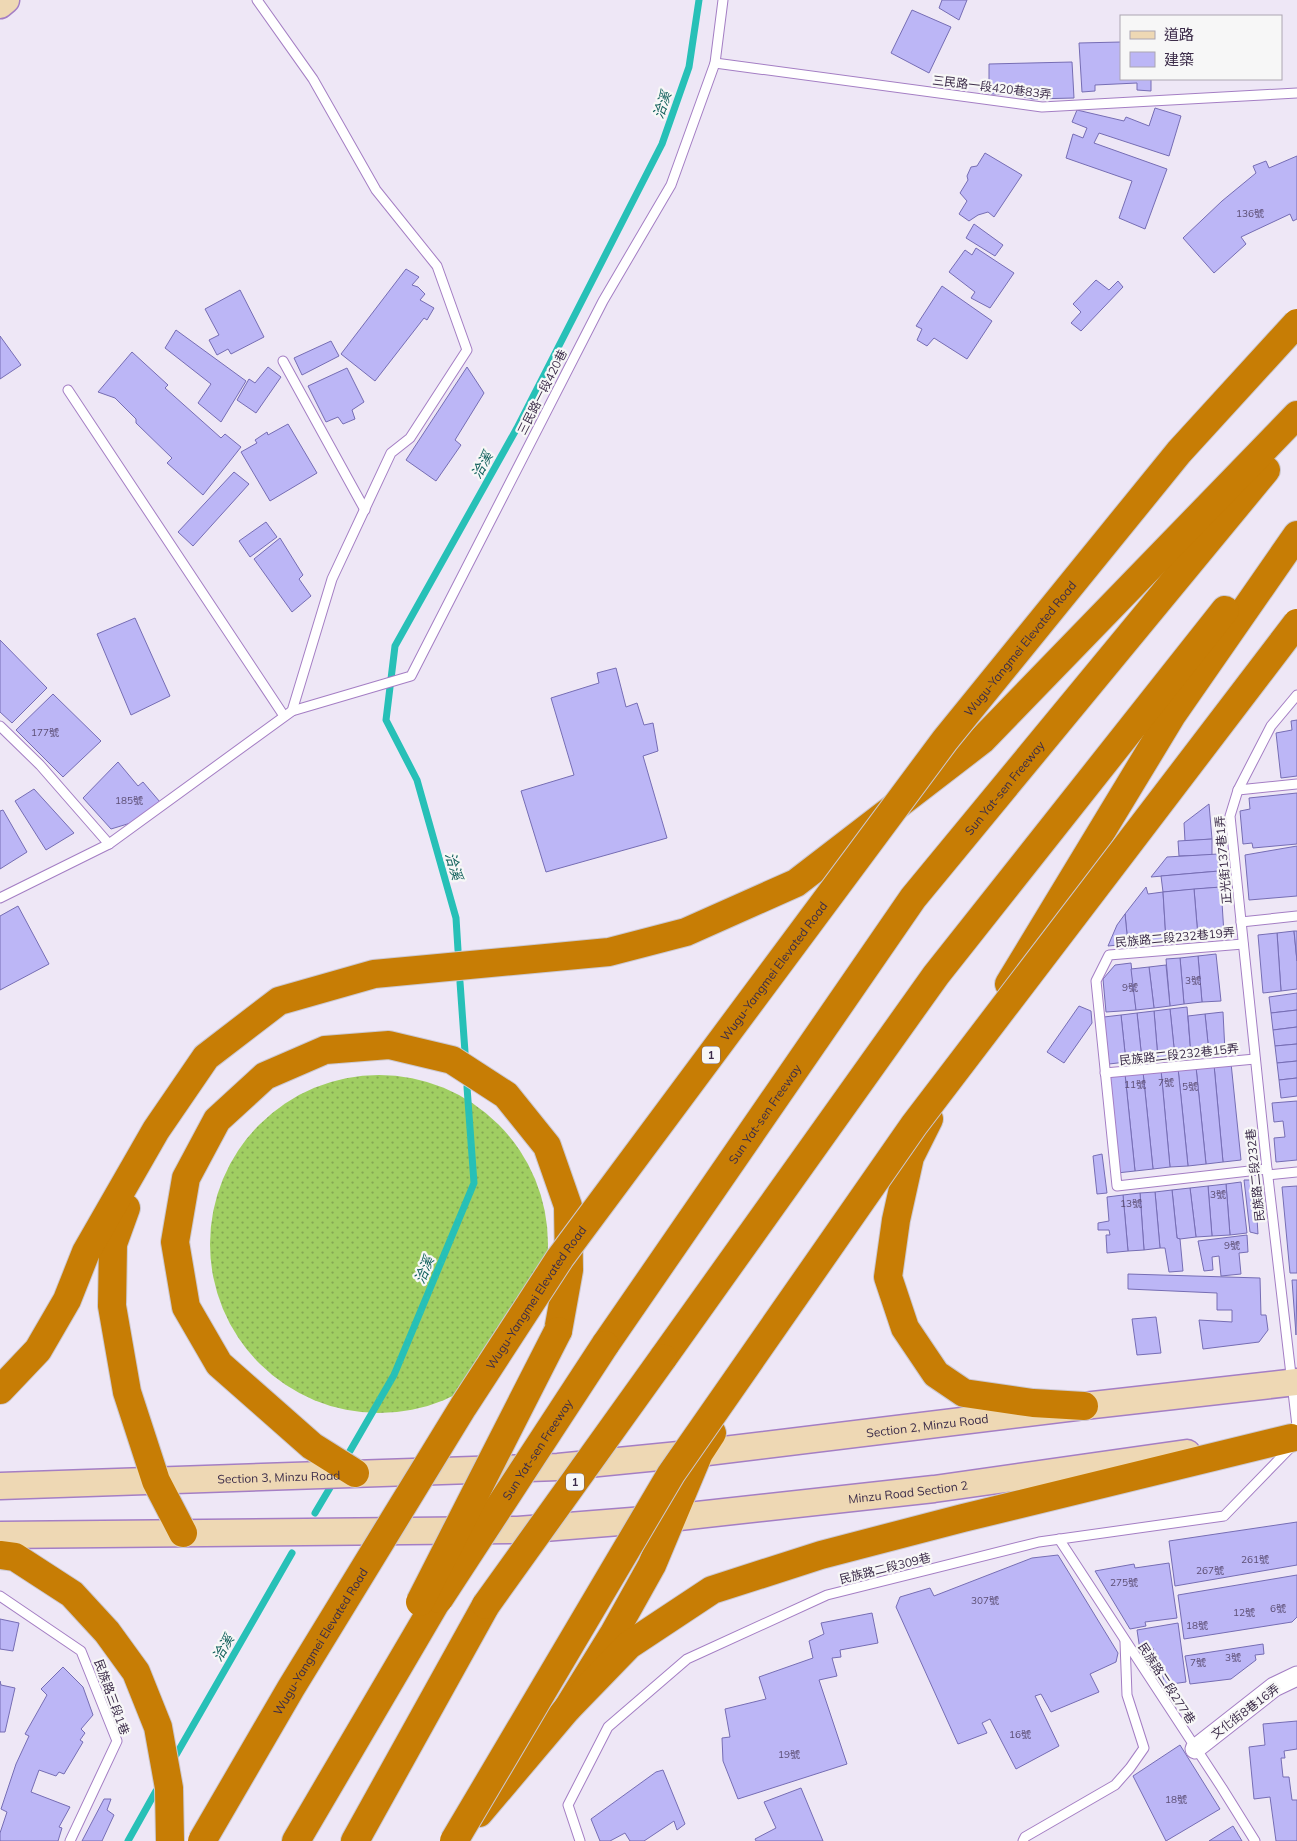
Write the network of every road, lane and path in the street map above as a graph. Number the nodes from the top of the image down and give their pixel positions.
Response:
1 (6, 0) edge
2 (257, 0) edge
3 (723, 0) edge
4 (0, 5) edge
5 (715, 63) junction
6 (1297, 93) edge
7 (1297, 323) edge
8 (283, 361) dead end
9 (68, 390) dead end
10 (1297, 415) edge
11 (1297, 433) edge
12 (365, 510) junction
13 (1297, 519) edge
14 (1297, 535) edge
15 (1297, 623) edge
16 (1297, 695) edge
17 (288, 714) junction
18 (0, 726) edge
19 (1297, 784) edge
20 (1238, 790) junction
21 (109, 844) junction
22 (0, 898) edge
23 (1297, 916) edge
24 (1241, 922) junction
25 (1243, 944) junction
26 (1256, 1059) junction
27 (1105, 1073) junction
28 (940, 1097) junction
29 (156, 1130) junction
30 (1267, 1172) junction
31 (1297, 1172) edge
32 (1295, 1382) edge
33 (0, 1390) edge
34 (1084, 1406) junction
35 (1296, 1436) edge
36 (699, 1453) junction
37 (558, 1467) joint
38 (355, 1473) junction
39 (156, 1481) junction
40 (0, 1486) edge
41 (670, 1518) junction
42 (183, 1533) junction
43 (0, 1535) edge
44 (1059, 1539) junction
45 (0, 1555) edge
46 (0, 1596) edge
47 (429, 1600) junction
48 (1125, 1641) junction
49 (1297, 1676) edge
50 (567, 1709) junction
51 (1195, 1749) junction
52 (70, 1841) edge
53 (170, 1841) edge
54 (202, 1841) edge
55 (296, 1841) edge
56 (354, 1841) edge
57 (455, 1841) edge
58 (580, 1841) edge
59 (1023, 1841) edge
60 (1255, 1841) edge

1 - 4 main road
2 - 12 lane
3 - 5 lane, 三民路一段420巷
5 - 6 lane, 三民路一段420巷83弄
5 - 17 lane, 三民路一段420巷
7 - 54 highway, Wugu-Yangmei Elevated Road / 1, bridge
8 - 12 lane
9 - 17 lane
10 - 29 highway
11 - 47 highway, Sun Yat-sen Freeway, bridge
12 - 17 lane
13 - 56 highway, 1, bridge
14 - 28 highway
15 - 57 highway, bridge
16 - 20 lane, 正光街137巷1弄
17 - 21 lane, 三民路一段420巷
18 - 21 lane
19 - 20 lane
20 - 24 lane, 正光街137巷1弄
21 - 22 lane, 三民路一段420巷
23 - 24 lane
24 - 25 lane, 民族路二段232巷
25 - 26 lane, 民族路二段232巷
25 - 27 lane, 民族路二段232巷19弄
26 - 27 lane, 民族路二段232巷15弄
26 - 30 lane, 民族路二段232巷
27 - 30 lane
28 - 34 highway
28 - 36 highway
29 - 33 highway
29 - 39 highway
30 - 31 lane
30 - 32 lane, 民族路二段232巷
32 - 34 main road, Section 2, Minzu Road
32 - 35 lane, 民族路二段232巷
34 - 36 main road, Section 2, Minzu Road
35 - 41 main road, Minzu Road Section 2
35 - 44 lane, 民族路二段309巷
35 - 50 highway
36 - 37 main road, Section 2, Minzu Road
36 - 41 highway
37 - 38 main road, Section 3, Minzu Road
38 - 39 main road, Section 3, Minzu Road
38 - 47 highway, bridge
39 - 40 main road, Section 3, Minzu Road
39 - 42 highway
41 - 42 main road, Minzu Road Section 2
41 - 50 highway
42 - 43 main road
44 - 48 lane, 民族路二段277巷
44 - 58 lane, 民族路二段309巷
45 - 53 highway
46 - 52 lane, 民族路三段1巷
47 - 55 highway
48 - 51 lane, 民族路二段277巷
48 - 59 lane
49 - 51 street, 文化街8巷16弄
50 - 57 highway
51 - 60 lane, 民族路二段277巷

